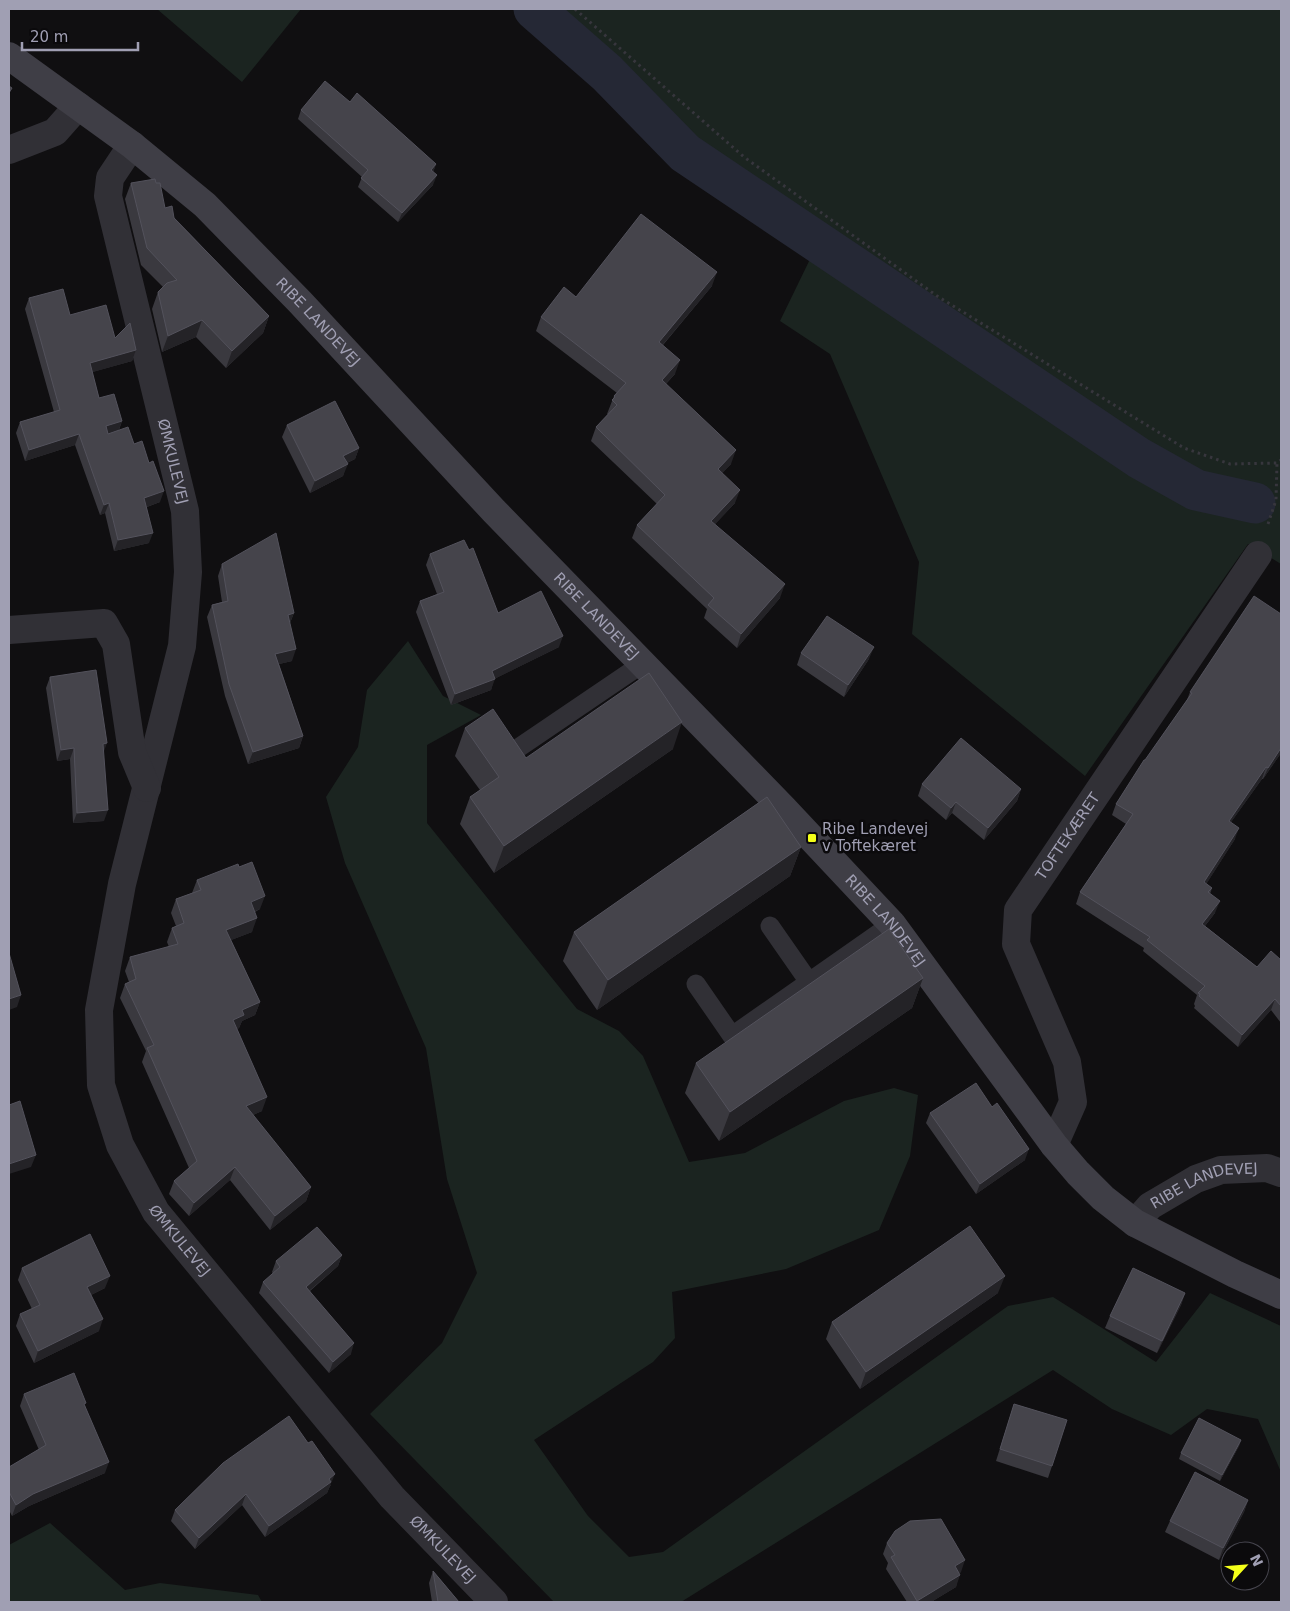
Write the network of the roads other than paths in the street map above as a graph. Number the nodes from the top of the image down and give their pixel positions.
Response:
1 (9, 56) edge
2 (78, 106) junction
3 (132, 145) junction
4 (9, 150) edge
5 (1258, 554) road end
6 (9, 630) edge
7 (642, 664) junction
8 (511, 753) edge
9 (147, 788) junction
10 (892, 924) junction
11 (770, 926) dead end
12 (809, 982) junction
13 (696, 984) dead end
14 (1054, 1145) junction
15 (1281, 1174) edge
16 (1135, 1223) junction
17 (1281, 1295) edge
18 (494, 1602) edge

1 - 2 main road, RIBE LANDEVEJ
2 - 3 main road, RIBE LANDEVEJ
2 - 4 street
3 - 7 main road, RIBE LANDEVEJ
3 - 9 street, ØMKULEVEJ
5 - 14 street, TOFTEKÆRET
6 - 9 street
7 - 8 lane
7 - 10 main road, RIBE LANDEVEJ
9 - 18 street, ØMKULEVEJ
10 - 12 lane
10 - 14 main road, RIBE LANDEVEJ
11 - 12 lane
12 - 13 lane
14 - 16 main road, RIBE LANDEVEJ
15 - 16 street, RIBE LANDEVEJ
16 - 17 main road, RIBE LANDEVEJ

